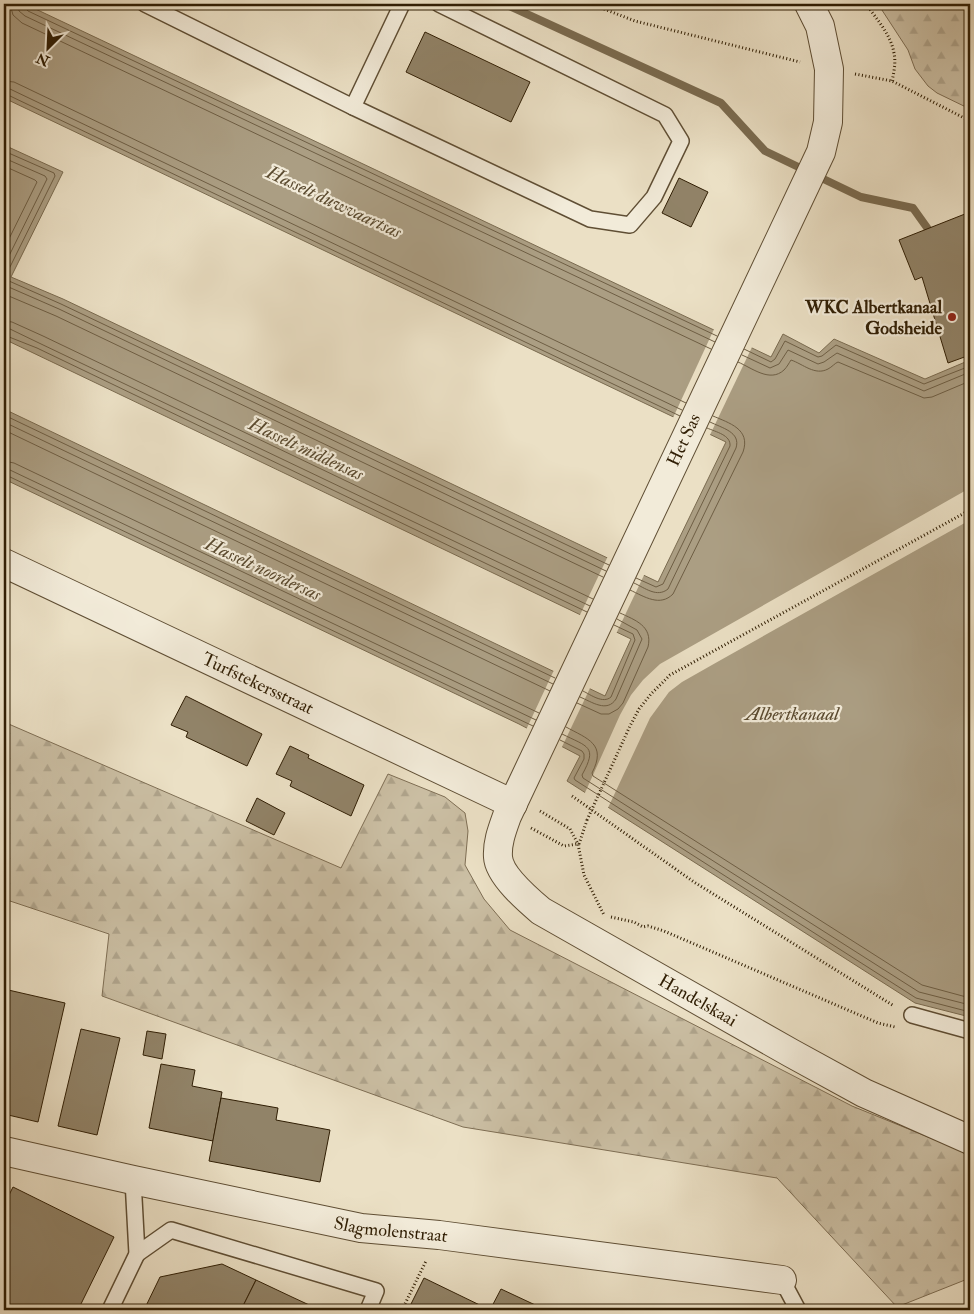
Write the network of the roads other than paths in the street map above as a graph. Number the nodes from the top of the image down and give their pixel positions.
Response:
1 (145, 4) edge
2 (402, 4) edge
3 (440, 4) edge
4 (810, 4) edge
5 (353, 107) junction
6 (4, 563) edge
7 (513, 804) junction
8 (912, 1015) road end
9 (970, 1031) edge
10 (970, 1140) edge
11 (4, 1151) edge
12 (133, 1180) junction
13 (137, 1254) junction
14 (782, 1280) joint
15 (110, 1310) edge
16 (368, 1310) edge
17 (798, 1310) edge

1 - 5 lane
2 - 5 lane
3 - 5 lane
4 - 7 street, Het Sas
6 - 7 street, Turfstekersstraat
7 - 10 street, Handelskaai
8 - 9 lane
11 - 12 street, Slagmolenstraat
12 - 13 lane
12 - 14 street, Slagmolenstraat
13 - 15 lane
13 - 16 lane
14 - 17 lane

